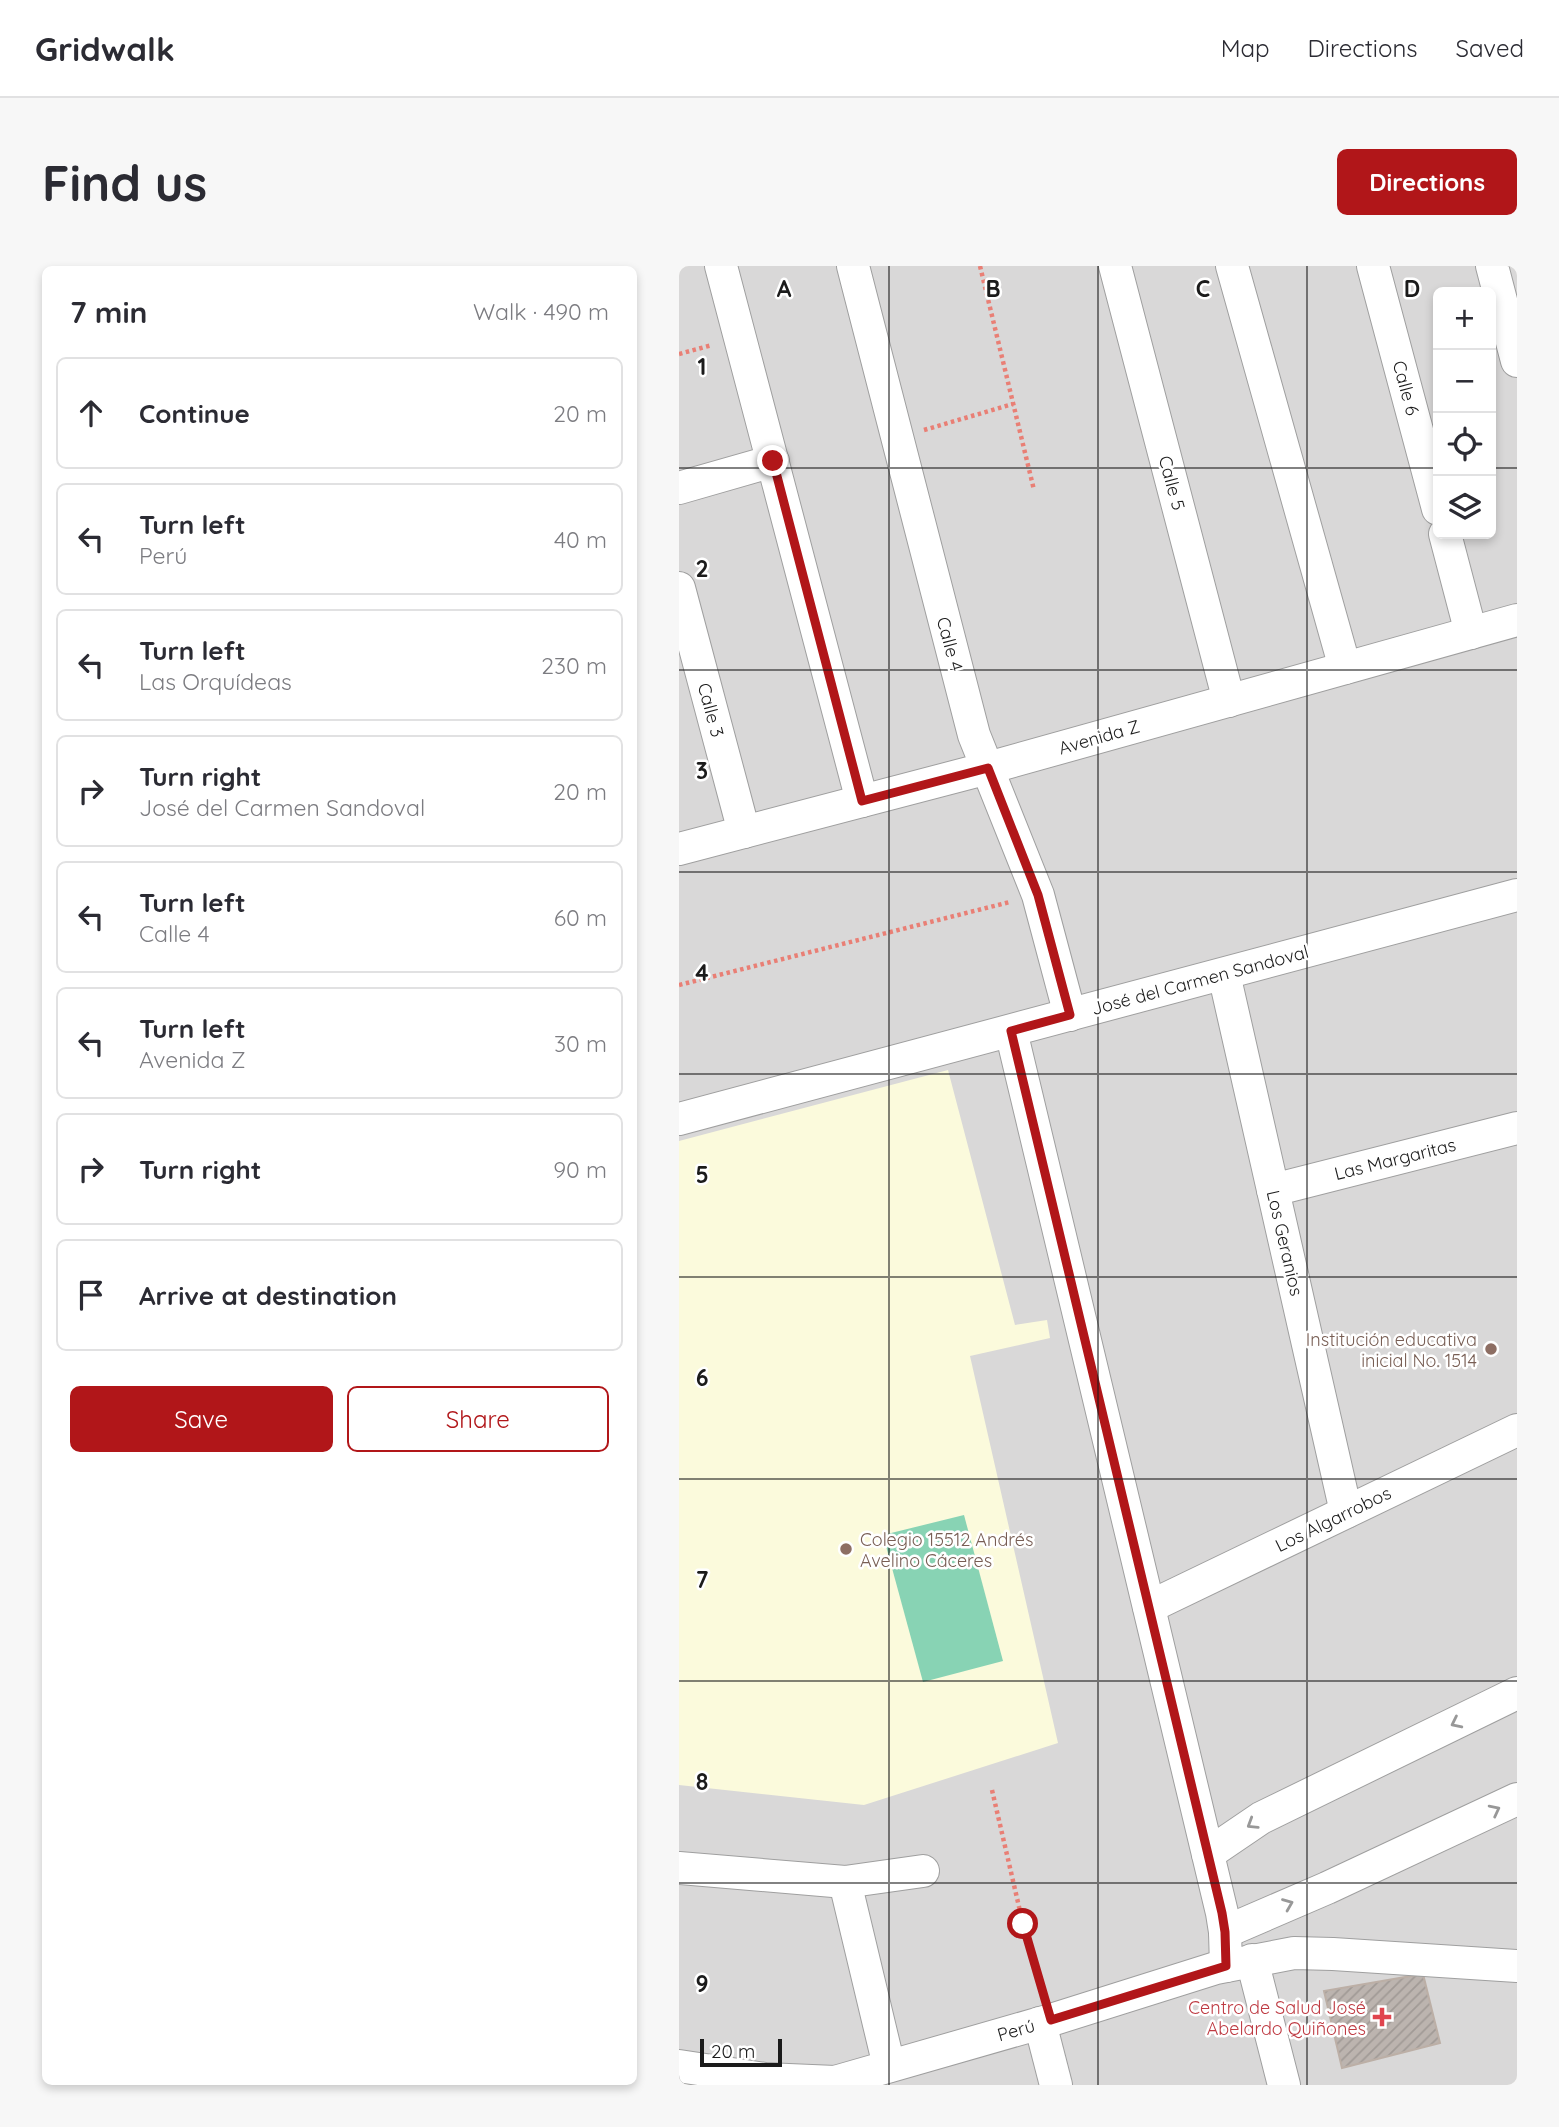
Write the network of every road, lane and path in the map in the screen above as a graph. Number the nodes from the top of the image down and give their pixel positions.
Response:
1 (721, 266) edge
2 (853, 266) edge
3 (980, 266) edge
4 (1115, 266) edge
5 (1232, 266) edge
6 (1373, 266) edge
7 (1492, 266) edge
8 (1517, 360) edge
9 (1013, 404) junction
10 (897, 438) junction
11 (773, 461) junction
12 (679, 488) edge
13 (1034, 490) dead end
14 (1433, 490) edge
15 (1446, 539) edge
16 (679, 588) edge
17 (1517, 620) edge
18 (1471, 633) junction
19 (688, 656) edge
20 (1345, 668) junction
21 (1229, 701) junction
22 (988, 768) junction
23 (862, 801) junction
24 (744, 832) junction
25 (679, 849) edge
26 (1038, 895) junction
27 (1517, 895) edge
28 (1224, 974) junction
29 (679, 985) edge
30 (1070, 1015) junction
31 (1011, 1031) junction
32 (679, 1119) edge
33 (1517, 1128) edge
34 (1273, 1190) junction
35 (1517, 1430) edge
36 (1346, 1512) junction
37 (1149, 1607) junction
38 (1517, 1693) edge
39 (992, 1790) dead end
40 (1517, 1798) edge
41 (1207, 1854) junction
42 (679, 1868) edge
43 (923, 1871) dead end
44 (845, 1882) junction
45 (1225, 1932) junction
46 (1239, 1963) junction
47 (1517, 1966) edge
48 (1046, 2022) junction
49 (679, 2066) edge
50 (889, 2066) junction
51 (831, 2084) edge
52 (1056, 2085) edge
53 (1285, 2085) edge

1 - 11 street
2 - 10 street, Calle 4
3 - 9 path
4 - 21 street, Calle 5
5 - 20 street
6 - 14 street, Calle 6
7 - 8 street
9 - 10 path
9 - 13 path
10 - 22 street, Calle 4
11 - 12 street
11 - 23 street
15 - 18 street
16 - 19 street, Calle 3
17 - 18 street, Avenida Z
18 - 20 street, Avenida Z
19 - 24 street, Calle 3
20 - 21 street, Avenida Z
21 - 22 street, Avenida Z
22 - 23 street, Avenida Z
22 - 26 street, Calle 4
23 - 24 street, Avenida Z
24 - 25 street, Avenida Z
26 - 29 path
26 - 30 street, Calle 4
27 - 28 street, José del Carmen Sandoval
28 - 30 street, José del Carmen Sandoval
28 - 34 street, Los Geranios
30 - 31 street, José del Carmen Sandoval
31 - 32 street, José del Carmen Sandoval
31 - 37 street
33 - 34 street, Las Margaritas
34 - 36 street, Los Geranios
35 - 36 street, Los Algarrobos
36 - 37 street, Los Algarrobos
37 - 41 street
38 -> 41 street
39 - 48 path
45 -> 40 street
41 - 45 street
42 - 44 street
43 - 44 street
44 - 50 street
45 - 46 street
46 - 47 street, Perú
46 - 48 street, Perú
46 - 53 street
48 - 50 street, Perú
48 - 52 street
49 - 51 street, Perú
50 - 51 street, Perú

